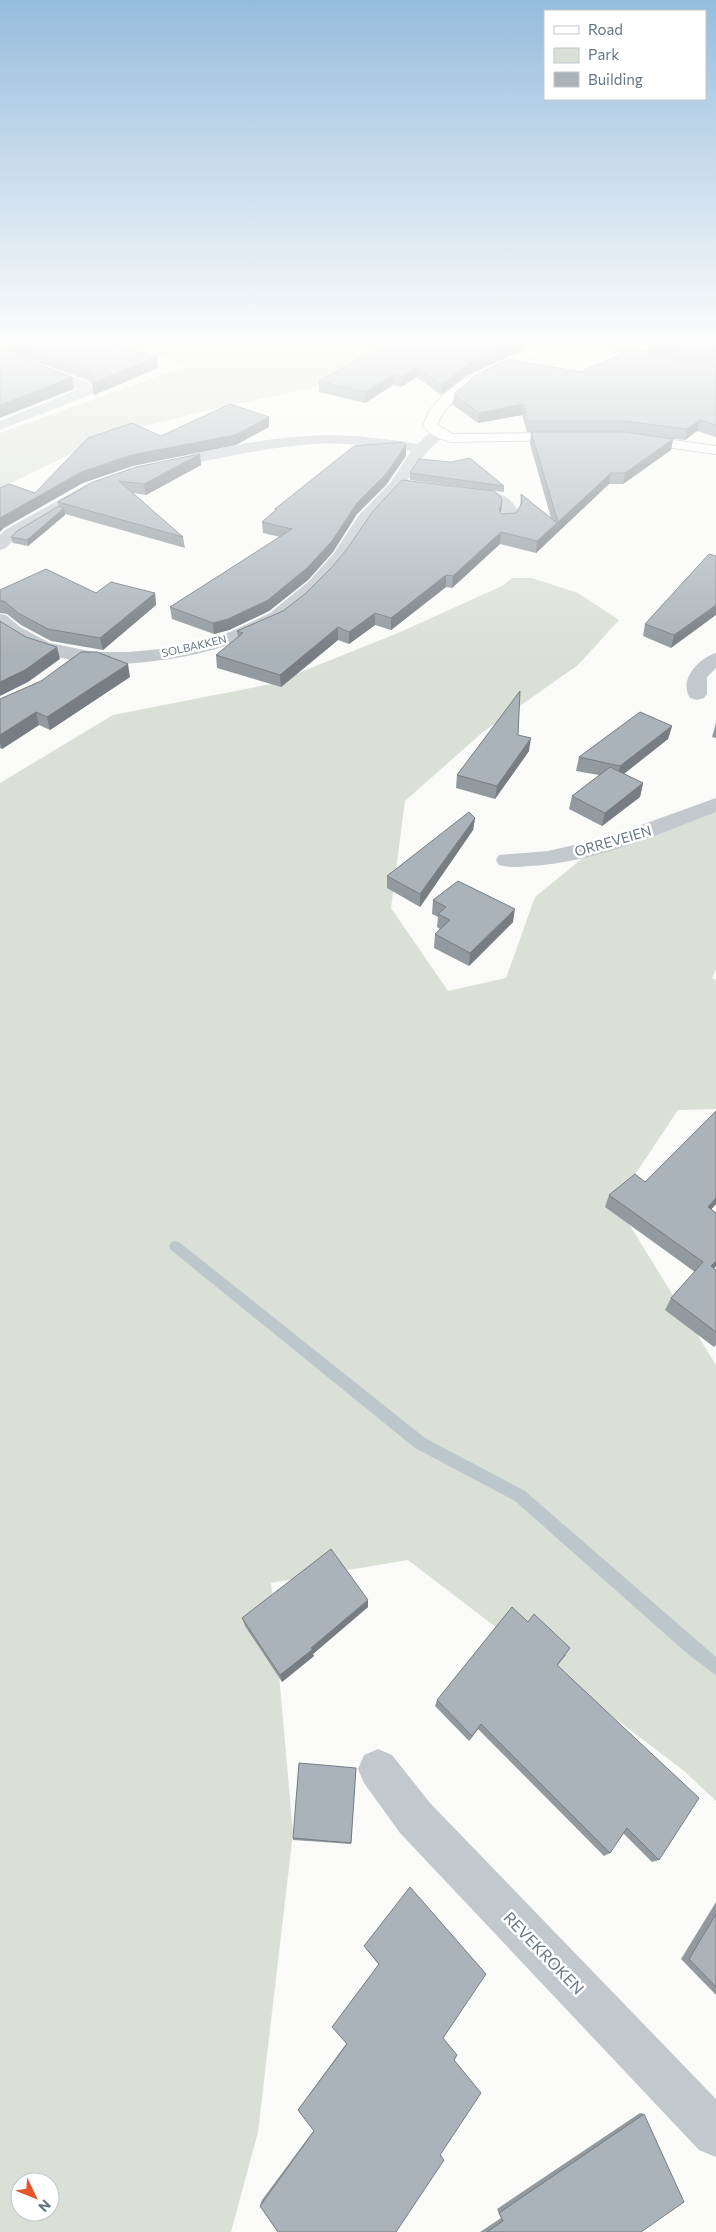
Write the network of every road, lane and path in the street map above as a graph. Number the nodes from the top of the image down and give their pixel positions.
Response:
1 (252, 448) edge
2 (414, 448) edge
3 (702, 448) edge
4 (421, 449) joint
5 (716, 450) edge
6 (152, 468) edge
7 (105, 481) edge
8 (396, 484) junction
9 (414, 487) edge
10 (451, 491) edge
11 (508, 521) edge
12 (1, 544) edge
13 (0, 619) edge
14 (78, 657) junction
15 (716, 659) edge
16 (58, 673) edge
17 (697, 694) dead end
18 (716, 806) edge
19 (506, 860) dead end
20 (378, 1769) dead end
21 (716, 2133) edge

1 - 6 street
2 - 4 street
3 - 5 main road
4 - 8 street, SOLBAKKEN
7 - 12 street
8 - 9 street
8 - 14 street, SOLBAKKEN
10 - 11 street
13 - 14 street, SOLBAKKEN
14 - 16 street
15 - 17 street
18 - 19 street, ORREVEIEN
20 - 21 street, REVEKROKEN

